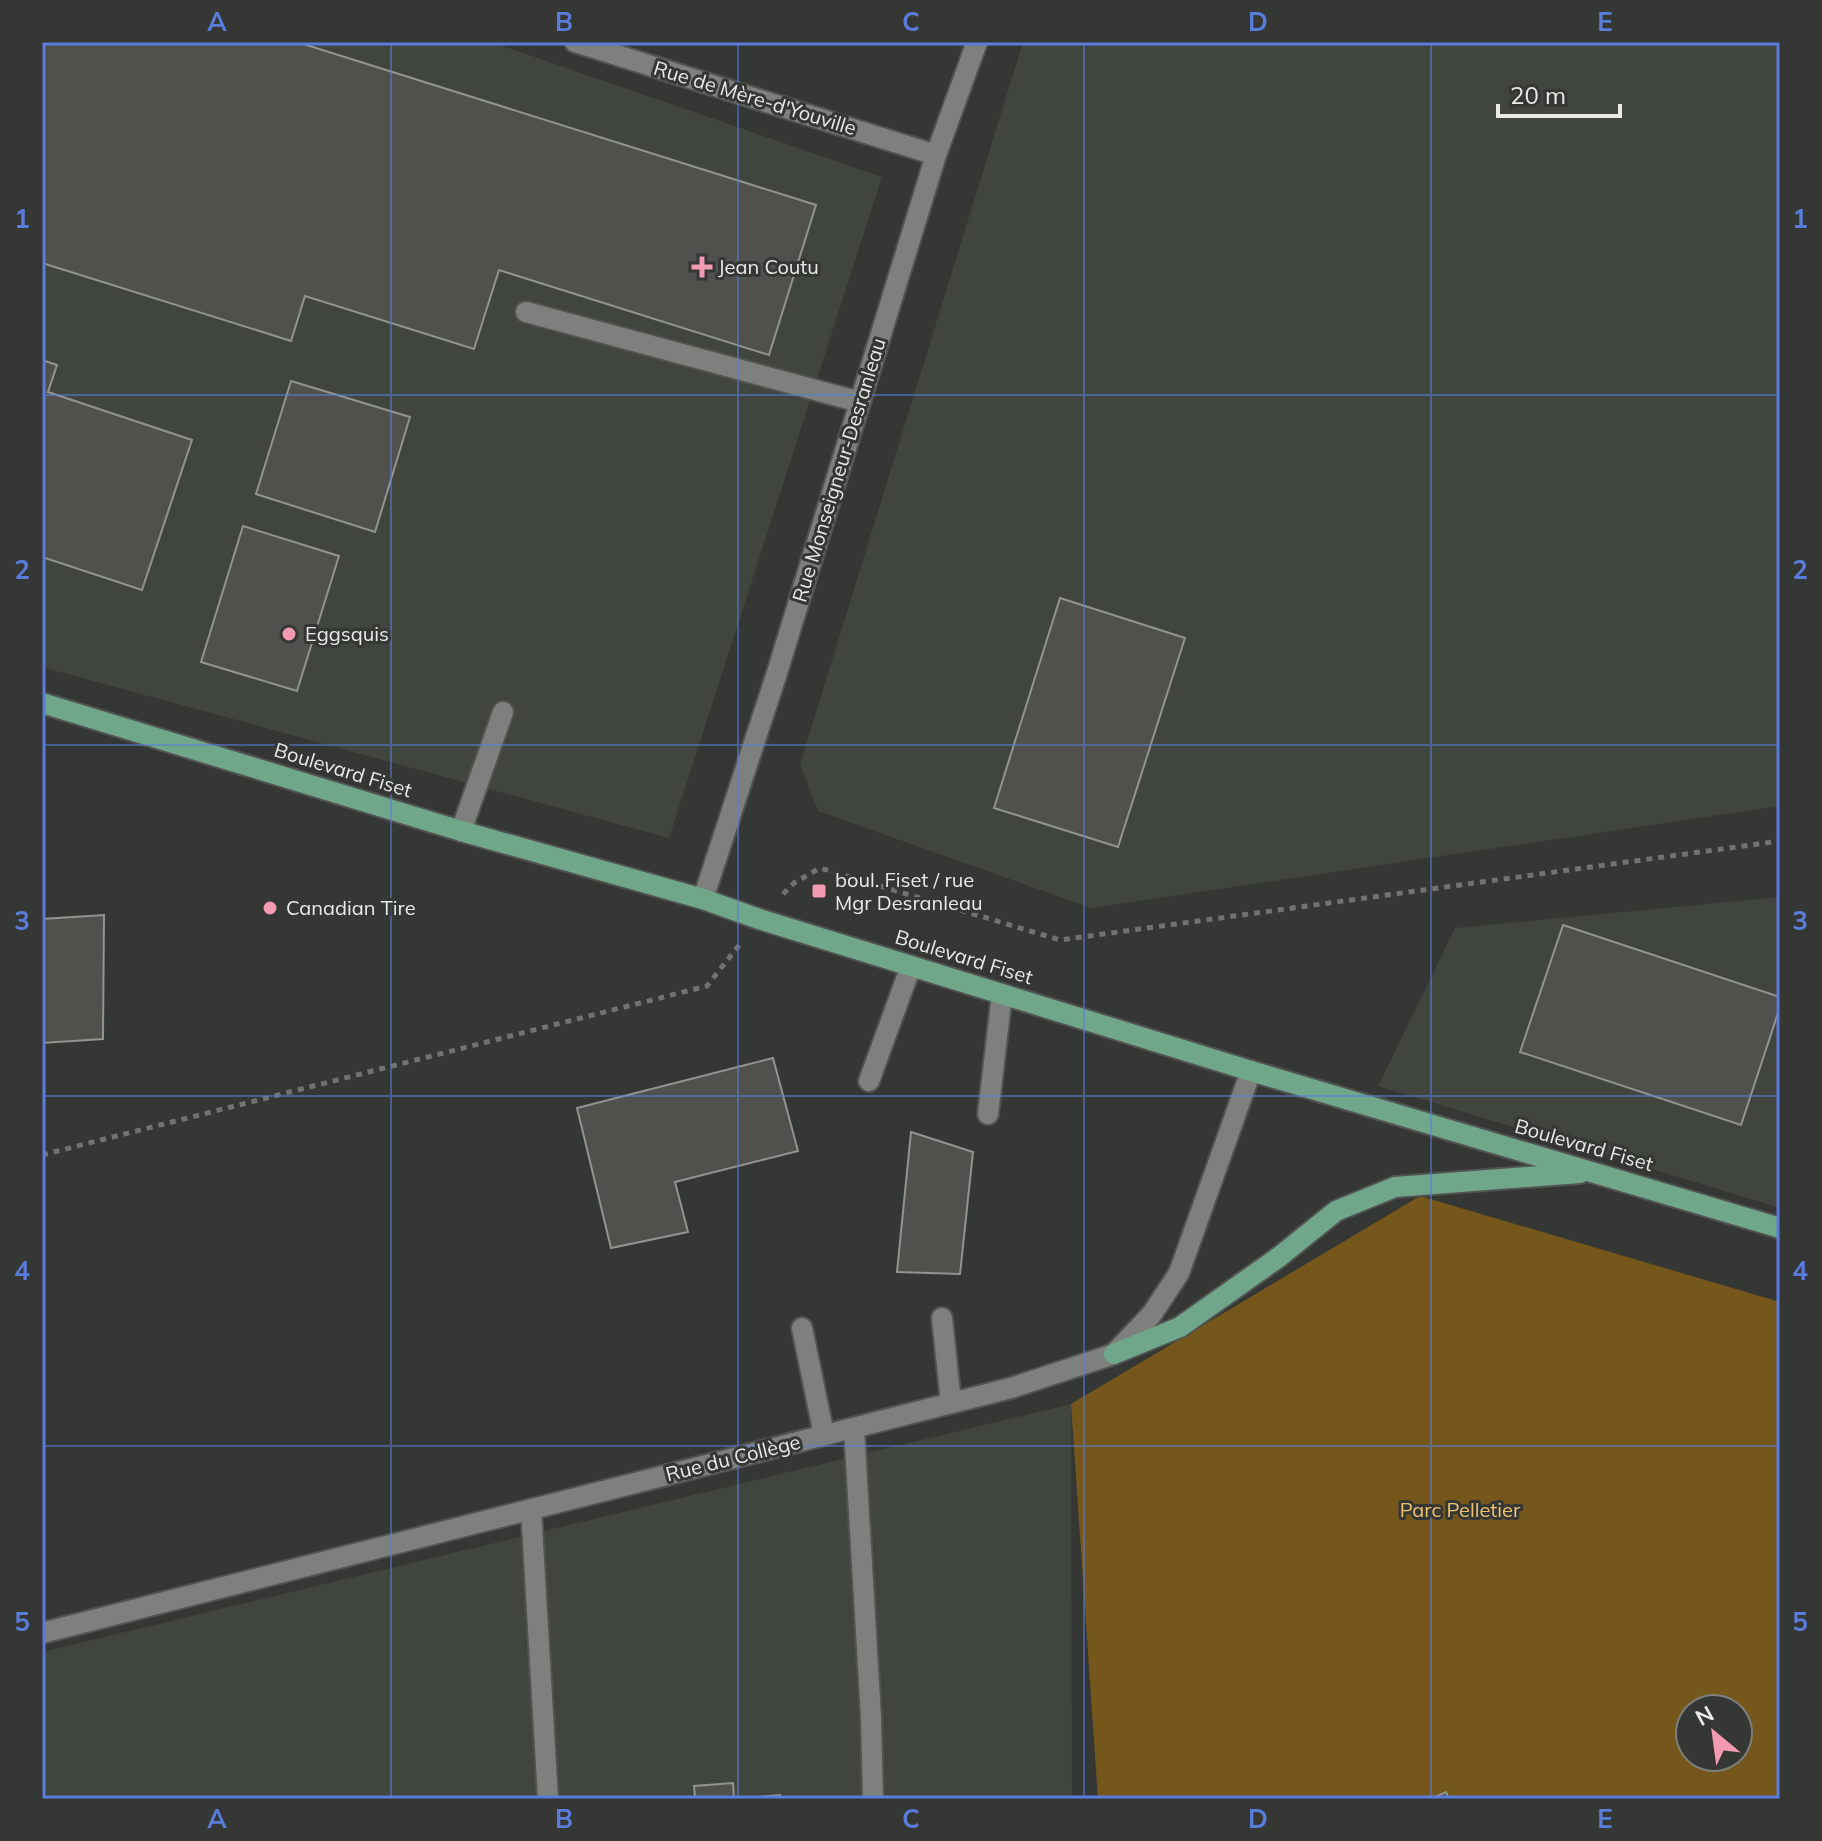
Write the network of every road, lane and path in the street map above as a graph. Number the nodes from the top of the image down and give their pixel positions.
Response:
1 (575, 42) edge
2 (977, 42) edge
3 (936, 155) junction
4 (526, 312) dead end
5 (860, 402) junction
6 (42, 703) edge
7 (503, 712) dead end
8 (461, 831) junction
9 (703, 899) junction
10 (911, 966) junction
11 (1002, 994) junction
12 (1251, 1071) junction
13 (869, 1081) dead end
14 (988, 1114) dead end
15 (1592, 1172) junction
16 (1778, 1229) edge
17 (942, 1318) dead end
18 (802, 1328) dead end
19 (1114, 1354) junction
20 (951, 1403) junction
21 (854, 1428) junction
22 (824, 1435) junction
23 (531, 1509) junction
24 (42, 1633) edge
25 (548, 1799) edge
26 (873, 1799) edge

1 - 3 street, Rue de Mère-d'Youville
2 - 3 street, Rue Monseigneur-Desranleau
3 - 5 street, Rue Monseigneur-Desranleau
4 - 5 street
5 - 9 street, Rue Monseigneur-Desranleau
6 - 8 main road, Boulevard Fiset
7 - 8 street
8 - 9 main road, Boulevard Fiset
9 - 10 main road, Boulevard Fiset
10 - 11 main road, Boulevard Fiset
10 - 13 street
11 - 12 main road, Boulevard Fiset
11 - 14 street
12 - 15 main road, Boulevard Fiset
12 - 19 street, Rue du Collège
15 - 16 main road, Boulevard Fiset
15 - 19 main road
17 - 20 street
18 - 22 street
19 - 20 street, Rue du Collège
20 - 21 street, Rue du Collège
21 - 22 street, Rue du Collège
21 - 26 street
22 - 23 street, Rue du Collège
23 - 24 street, Rue du Collège
23 - 25 street

